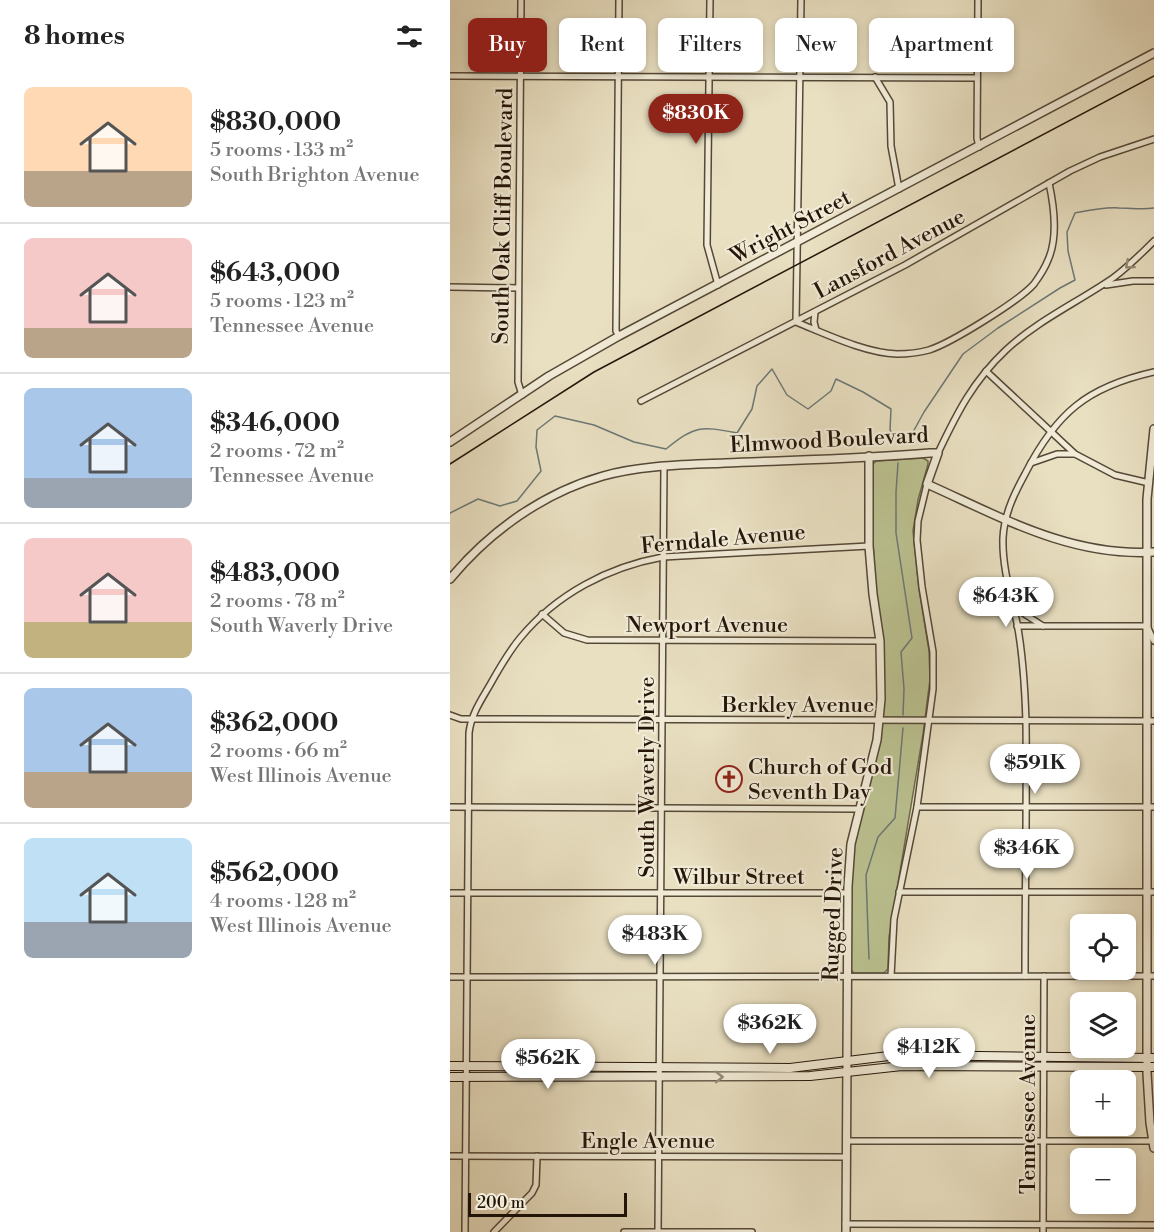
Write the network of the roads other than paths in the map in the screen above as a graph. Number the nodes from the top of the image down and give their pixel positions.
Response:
1 (521, 0) edge
2 (619, 0) edge
3 (710, 0) edge
4 (801, 0) edge
5 (978, 0) edge
6 (1154, 53) edge
7 (450, 76) edge
8 (520, 76) junction
9 (618, 76) junction
10 (708, 76) junction
11 (800, 76) junction
12 (875, 77) junction
13 (977, 78) junction
14 (1154, 139) edge
15 (979, 147) junction
16 (1049, 183) junction
17 (899, 189) junction
18 (799, 241) junction
19 (1154, 241) edge
20 (1154, 281) edge
21 (718, 285) junction
22 (1101, 286) junction
23 (450, 287) edge
24 (518, 288) junction
25 (815, 312) junction
26 (796, 322) junction
27 (816, 330) junction
28 (619, 336) junction
29 (986, 371) junction
30 (1154, 372) edge
31 (522, 395) junction
32 (641, 401) dead end
33 (1154, 429) edge
34 (1050, 431) junction
35 (450, 442) edge
36 (938, 453) junction
37 (1075, 454) junction
38 (1153, 455) edge
39 (869, 456) junction
40 (1030, 464) junction
41 (664, 466) junction
42 (1149, 483) junction
43 (927, 484) junction
44 (1151, 499) edge
45 (1006, 519) junction
46 (869, 546) junction
47 (1150, 552) edge
48 (663, 557) junction
49 (450, 579) edge
50 (1012, 601) junction
51 (1150, 605) edge
52 (542, 614) junction
53 (1017, 626) junction
54 (1147, 626) junction
55 (1044, 627) junction
56 (663, 640) junction
57 (880, 641) junction
58 (1154, 641) edge
59 (450, 715) edge
60 (470, 719) junction
61 (663, 720) junction
62 (879, 721) junction
63 (929, 721) junction
64 (1026, 721) junction
65 (1151, 721) edge
66 (450, 807) edge
67 (467, 807) junction
68 (917, 807) junction
69 (1025, 807) junction
70 (1150, 807) edge
71 (662, 808) junction
72 (859, 809) junction
73 (450, 892) edge
74 (661, 892) junction
75 (899, 892) junction
76 (1025, 892) junction
77 (1151, 892) edge
78 (468, 893) junction
79 (848, 893) junction
80 (891, 976) junction
81 (1025, 976) junction
82 (1044, 976) junction
83 (1151, 976) edge
84 (450, 977) edge
85 (467, 977) junction
86 (848, 977) junction
87 (661, 978) junction
88 (945, 1056) junction
89 (1044, 1056) junction
90 (1151, 1058) edge
91 (848, 1061) junction
92 (450, 1066) edge
93 (465, 1066) junction
94 (564, 1066) junction
95 (946, 1066) junction
96 (1043, 1066) junction
97 (661, 1067) junction
98 (751, 1067) junction
99 (1151, 1067) edge
100 (847, 1072) junction
101 (450, 1077) edge
102 (465, 1077) junction
103 (564, 1077) junction
104 (661, 1077) junction
105 (750, 1077) junction
106 (846, 1140) junction
107 (1043, 1141) junction
108 (1154, 1143) edge
109 (450, 1156) edge
110 (465, 1156) junction
111 (537, 1156) junction
112 (660, 1157) junction
113 (846, 1157) junction
114 (1043, 1224) junction
115 (1154, 1225) edge
116 (846, 1228) edge
117 (658, 1231) edge
118 (465, 1232) edge
119 (494, 1232) edge
120 (624, 1232) edge
121 (752, 1232) edge
122 (1043, 1232) edge

1 - 8 street, South Oak Cliff Boulevard
2 - 9 street
3 - 10 street
4 - 11 street
5 - 13 street
6 - 15 street, Wright Street
7 - 8 street
8 - 9 street
8 - 24 street, South Oak Cliff Boulevard
9 - 10 street
9 - 28 street
10 - 11 street
10 - 21 street
11 - 12 street
11 - 18 street
12 - 13 street
12 - 17 street
13 - 15 street
14 - 16 street, Lansford Avenue
15 - 17 street, Wright Street
16 - 25 street, Lansford Avenue
16 - 27 street
17 - 18 street, Wright Street
18 - 21 street, Wright Street
18 - 26 street
19 -> 22 street, Elmwood Boulevard
20 - 22 street
21 - 28 street, Wright Street
22 - 29 street, Elmwood Boulevard
23 - 24 street
24 - 31 street, South Oak Cliff Boulevard
25 - 26 street, Lansford Avenue
25 - 27 street
26 - 27 street
26 - 32 street, Lansford Avenue
28 - 31 street, Wright Street
29 - 34 street
29 - 36 street, Elmwood Boulevard
30 - 34 street
31 - 35 street, Wright Street
33 - 38 street
34 - 37 street
34 - 40 street
36 - 39 street, Elmwood Boulevard
36 - 43 street
37 - 40 street
37 - 42 street
38 - 42 street
39 - 41 street, Elmwood Boulevard
39 - 46 street, Rugged Drive
40 - 45 street
41 - 48 street, South Waverly Drive
41 - 49 street, Elmwood Boulevard
42 - 44 street
43 - 45 street
43 - 63 street
44 - 47 street
45 - 47 street
45 - 50 street
46 - 48 street, Ferndale Avenue
46 - 57 street, Rugged Drive
47 - 51 street
48 - 52 street, Ferndale Avenue
48 - 56 street, South Waverly Drive
50 - 53 street
50 - 55 street
51 - 54 street
52 - 56 street, Newport Avenue
52 - 60 street, Ferndale Avenue
53 - 55 street
53 - 64 street
54 - 55 street
54 - 58 street
54 - 65 street
56 - 57 street, Newport Avenue
56 - 61 street, South Waverly Drive
57 - 62 street, Rugged Drive
59 - 60 street, Berkley Avenue
60 - 61 street, Berkley Avenue
60 - 67 street
61 - 62 street, Berkley Avenue
61 - 71 street, South Waverly Drive
62 - 63 street, Berkley Avenue
62 - 72 street, Rugged Drive
63 - 64 street, Berkley Avenue
63 - 68 street
64 - 65 street, Berkley Avenue
64 - 69 street
65 - 70 street
66 - 67 street
67 - 71 street
67 - 78 street
68 - 69 street
68 - 75 street
69 - 70 street
69 - 76 street
70 - 77 street
71 - 72 street
71 - 74 street, South Waverly Drive
72 - 79 street, Rugged Drive
73 - 78 street, Wilbur Street
74 - 78 street, Wilbur Street
74 - 79 street, Wilbur Street
74 - 87 street, South Waverly Drive
75 - 76 street
75 - 80 street
76 - 77 street
76 - 81 street
77 - 83 street
78 - 85 street
79 - 86 street, Rugged Drive
80 - 81 street
80 - 86 street
81 - 82 street
82 - 83 street
82 - 89 street, Tennessee Avenue
83 - 90 street
84 - 85 street
85 - 87 street
85 - 93 street
86 - 87 street
86 - 91 street, Rugged Drive
87 - 97 street, South Waverly Drive
88 - 89 main road
88 - 91 main road
88 - 95 main road
89 - 90 main road
89 - 96 street, Tennessee Avenue
90 - 99 street
91 - 98 main road
91 - 100 street, Rugged Drive
92 - 93 main road
93 - 94 main road
93 - 102 street
94 - 97 main road
94 - 103 main road
95 - 96 main road
95 - 100 main road
96 - 99 main road
96 - 107 street, Tennessee Avenue
97 - 98 main road
97 - 104 street, South Waverly Drive
98 - 105 main road
99 - 108 street
100 - 105 main road
100 - 106 street, Rugged Drive
101 - 102 main road
102 - 103 main road
102 - 110 street
103 - 104 main road
104 -> 105 main road
104 - 112 street, South Waverly Drive
106 - 107 street
106 - 113 street, Rugged Drive
107 - 108 street
107 - 114 street, Tennessee Avenue
109 - 110 street, Engle Avenue
110 - 111 street, Engle Avenue
110 - 118 street
111 - 112 street, Engle Avenue
111 - 119 street
112 - 113 street, Engle Avenue
112 - 117 street, South Waverly Drive
113 - 116 street, Rugged Drive
114 - 115 street
114 - 116 street
114 - 122 street, Tennessee Avenue
117 - 120 street
117 - 121 street

